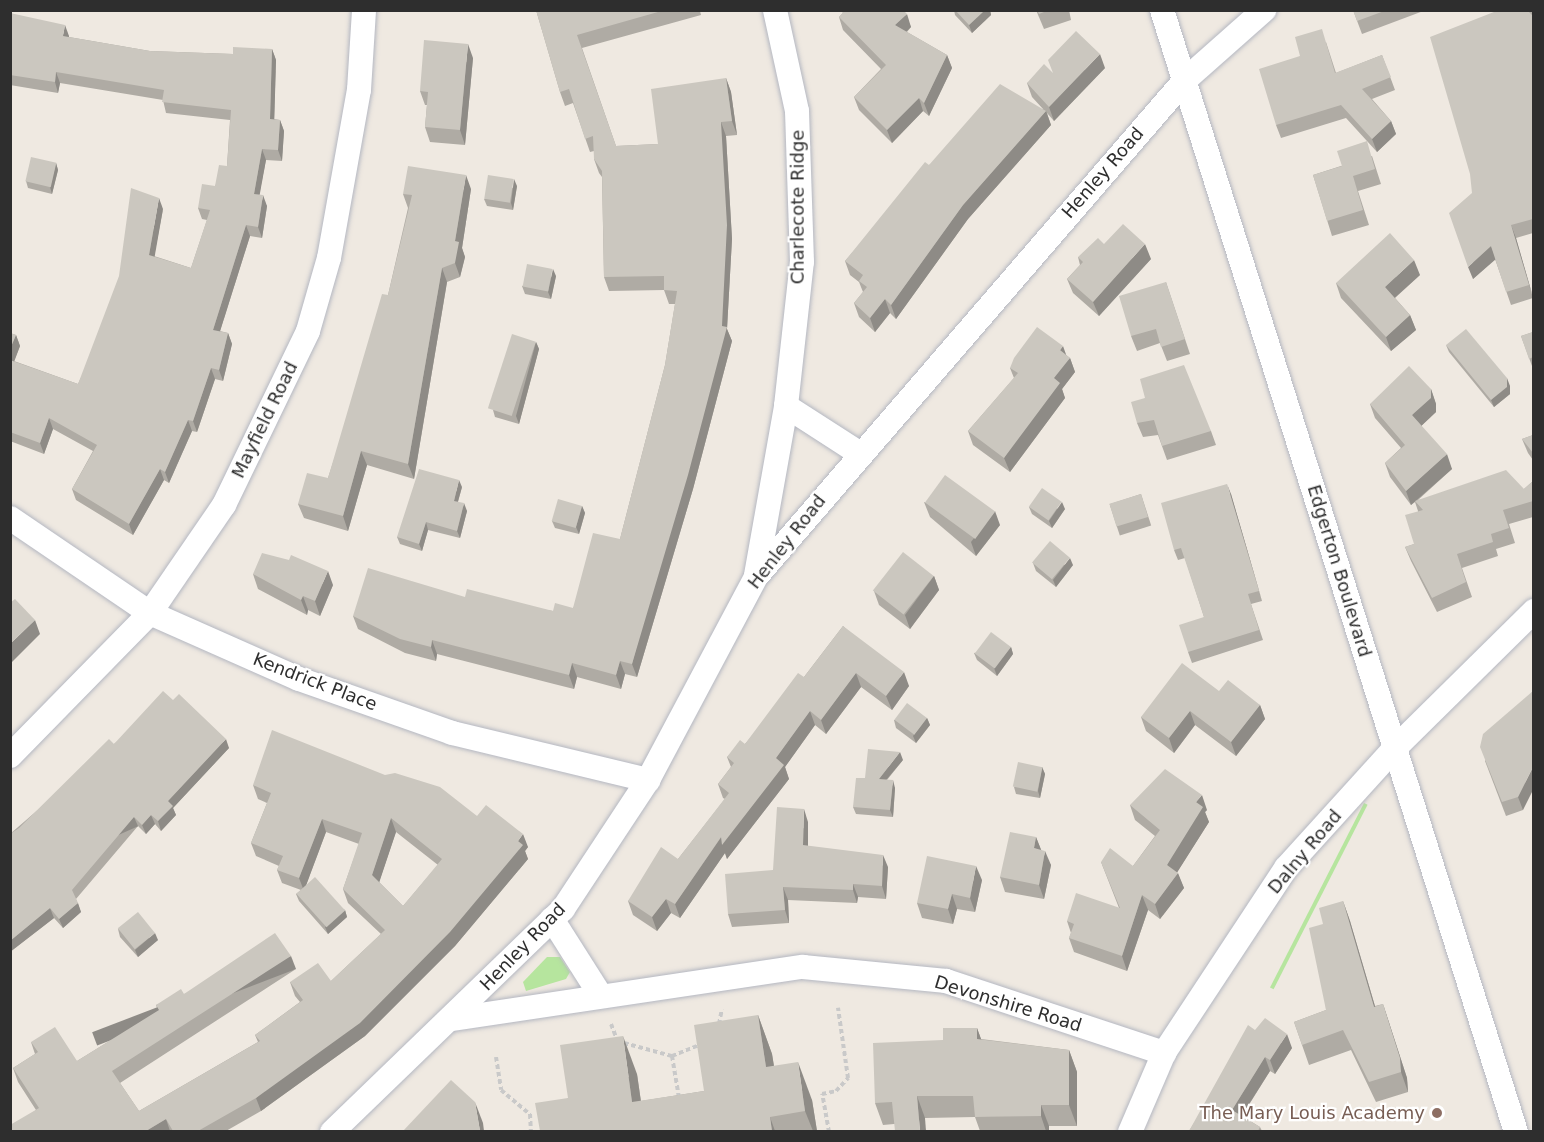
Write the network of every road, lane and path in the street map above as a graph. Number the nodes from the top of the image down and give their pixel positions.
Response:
1 (364, 10) edge
2 (776, 10) edge
3 (1162, 10) edge
4 (1264, 10) edge
5 (1185, 80) junction
6 (786, 406) junction
7 (859, 453) junction
8 (10, 518) edge
9 (756, 577) junction
10 (1533, 611) edge
11 (150, 613) junction
12 (1394, 750) junction
13 (10, 756) edge
14 (648, 780) junction
15 (552, 919) junction
16 (599, 993) junction
17 (838, 1008) dead end
18 (722, 1009) dead end
19 (453, 1019) junction
20 (611, 1024) dead end
21 (718, 1032) edge
22 (709, 1039) edge
23 (1164, 1053) junction
24 (672, 1056) junction
25 (496, 1057) dead end
26 (681, 1110) edge
27 (333, 1131) edge
28 (531, 1131) edge
29 (829, 1131) edge
30 (1130, 1131) edge
31 (1516, 1131) edge

1 - 11 street, Mayfield Road
2 - 6 street, Charlecote Ridge
3 - 5 street, Edgerton Boulevard
4 - 5 street, Henley Road
5 - 7 street, Henley Road
5 - 12 street, Edgerton Boulevard
6 - 7 street
6 - 9 street, Charlecote Ridge
7 - 9 street, Henley Road
8 - 11 street, Kendrick Place
9 - 14 street, Henley Road
10 - 12 street, Dalny Road
11 - 13 street, Mayfield Road
11 - 14 street, Kendrick Place
12 - 23 street, Dalny Road
12 - 31 street, Edgerton Boulevard
14 - 15 street, Henley Road
15 - 16 street
15 - 19 street, Henley Road
16 - 19 street, Devonshire Road
16 - 23 street, Devonshire Road
17 - 29 path
18 - 21 path
19 - 27 street, Henley Road
20 - 24 path
22 - 24 path
23 - 30 street, Dalny Road
24 - 26 path
25 - 28 path

